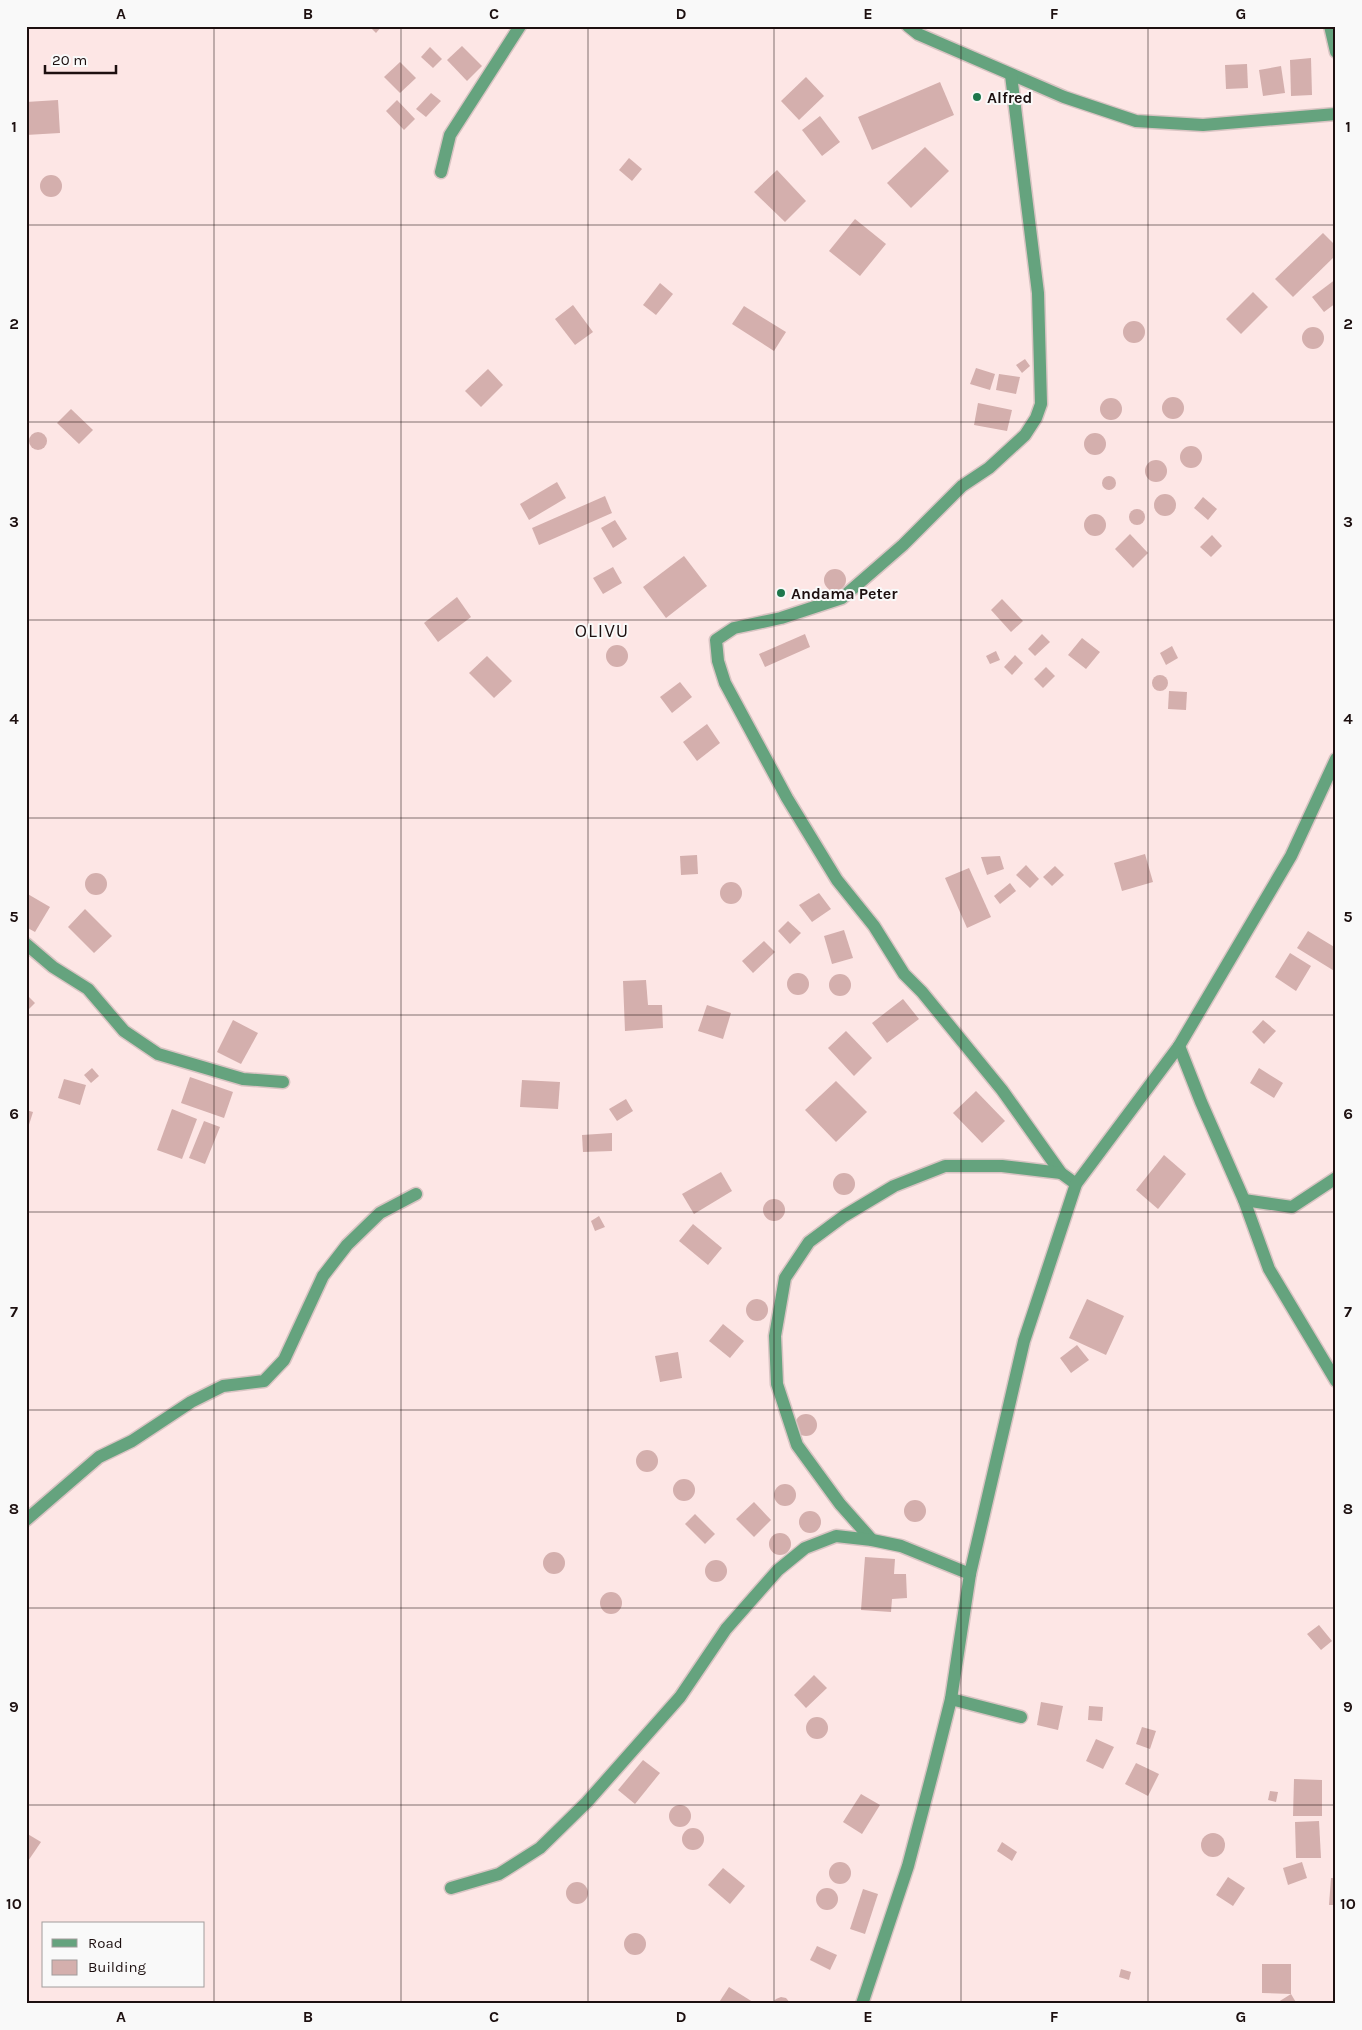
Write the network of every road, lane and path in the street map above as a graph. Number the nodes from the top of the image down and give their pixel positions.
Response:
1 (520, 26) edge
2 (908, 26) edge
3 (1330, 26) edge
4 (1336, 52) edge
5 (1011, 75) junction
6 (1336, 114) edge
7 (441, 172) dead end
8 (1336, 759) edge
9 (26, 944) edge
10 (1179, 1046) junction
11 (283, 1082) dead end
12 (1061, 1173) junction
13 (1336, 1178) edge
14 (1076, 1184) junction
15 (416, 1194) dead end
16 (1244, 1200) junction
17 (1336, 1381) edge
18 (26, 1520) edge
19 (872, 1540) junction
20 (970, 1574) junction
21 (951, 1699) junction
22 (1022, 1717) dead end
23 (451, 1888) dead end
24 (862, 2004) edge

1 - 7 street
2 - 5 street
3 - 4 street
5 - 6 street
5 - 12 street
8 - 10 street
9 - 11 street
10 - 14 street
10 - 16 street
12 - 14 street
12 - 19 street
13 - 16 street
14 - 20 street
15 - 18 street
16 - 17 street
19 - 20 street
19 - 23 street
20 - 21 street
21 - 22 street
21 - 24 street

